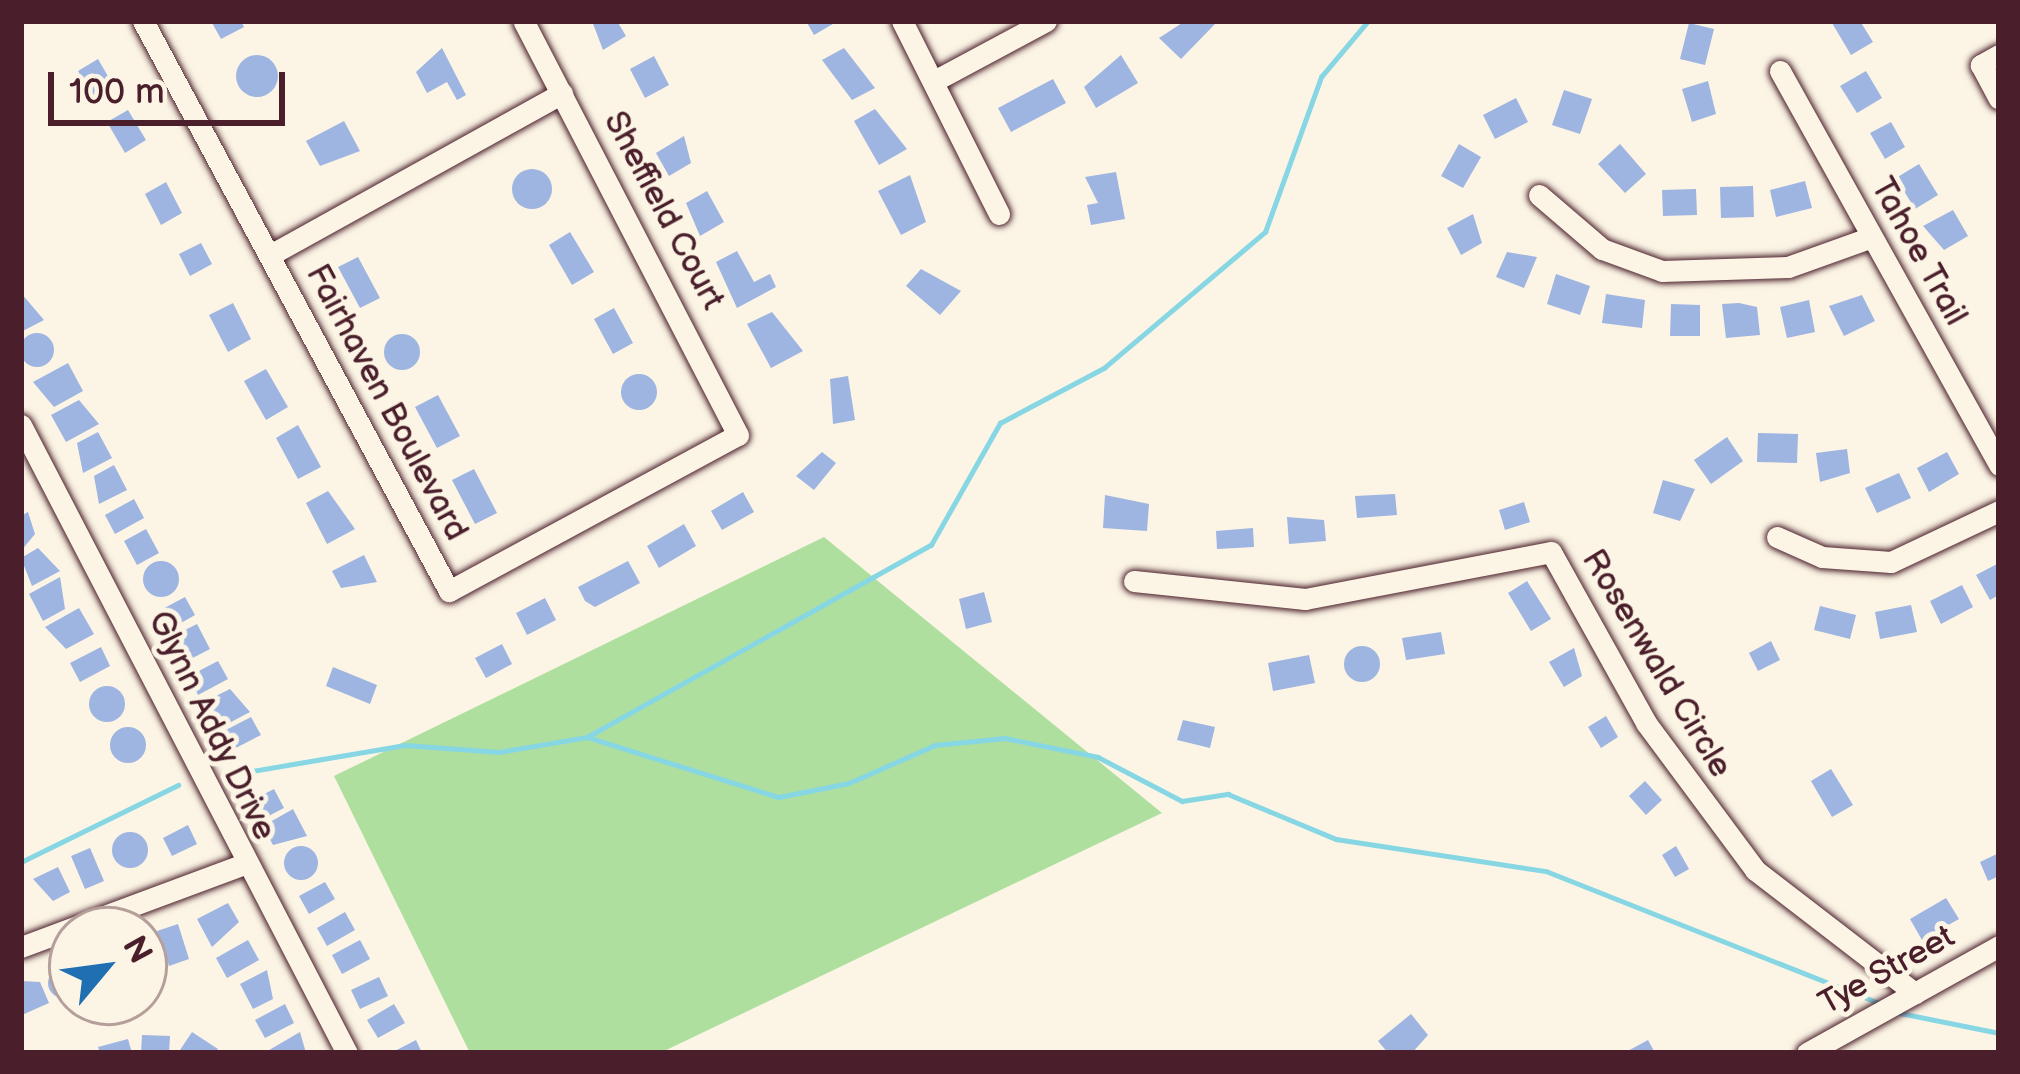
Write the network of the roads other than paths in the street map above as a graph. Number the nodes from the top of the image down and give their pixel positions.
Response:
1 (142, 21) edge
2 (523, 21) edge
3 (902, 21) edge
4 (1046, 21) edge
5 (1999, 56) edge
6 (1780, 70) dead end
7 (934, 81) junction
8 (562, 93) junction
9 (1999, 99) edge
10 (1539, 195) dead end
11 (1000, 214) dead end
12 (1871, 237) junction
13 (270, 255) junction
14 (21, 425) edge
15 (738, 435) joint
16 (1999, 465) edge
17 (1999, 511) edge
18 (1777, 537) dead end
19 (1134, 581) dead end
20 (241, 865) junction
21 (21, 946) edge
22 (1999, 946) edge
23 (1915, 993) junction
24 (347, 1053) edge
25 (1807, 1053) edge

1 - 13 street, Fairhaven Boulevard
2 - 8 street, Sheffield Court
3 - 7 street
4 - 7 street
5 - 9 street
6 - 12 street, Tahoe Trail
7 - 11 street
8 - 13 street
8 - 15 street, Sheffield Court
10 - 12 street
12 - 16 street, Tahoe Trail
13 - 15 street, Fairhaven Boulevard
14 - 20 street, Glynn Addy Drive
17 - 18 street
19 - 23 street, Rosenwald Circle
20 - 21 street
20 - 24 street, Glynn Addy Drive
22 - 23 street, Tye Street
23 - 25 street, Tye Street

